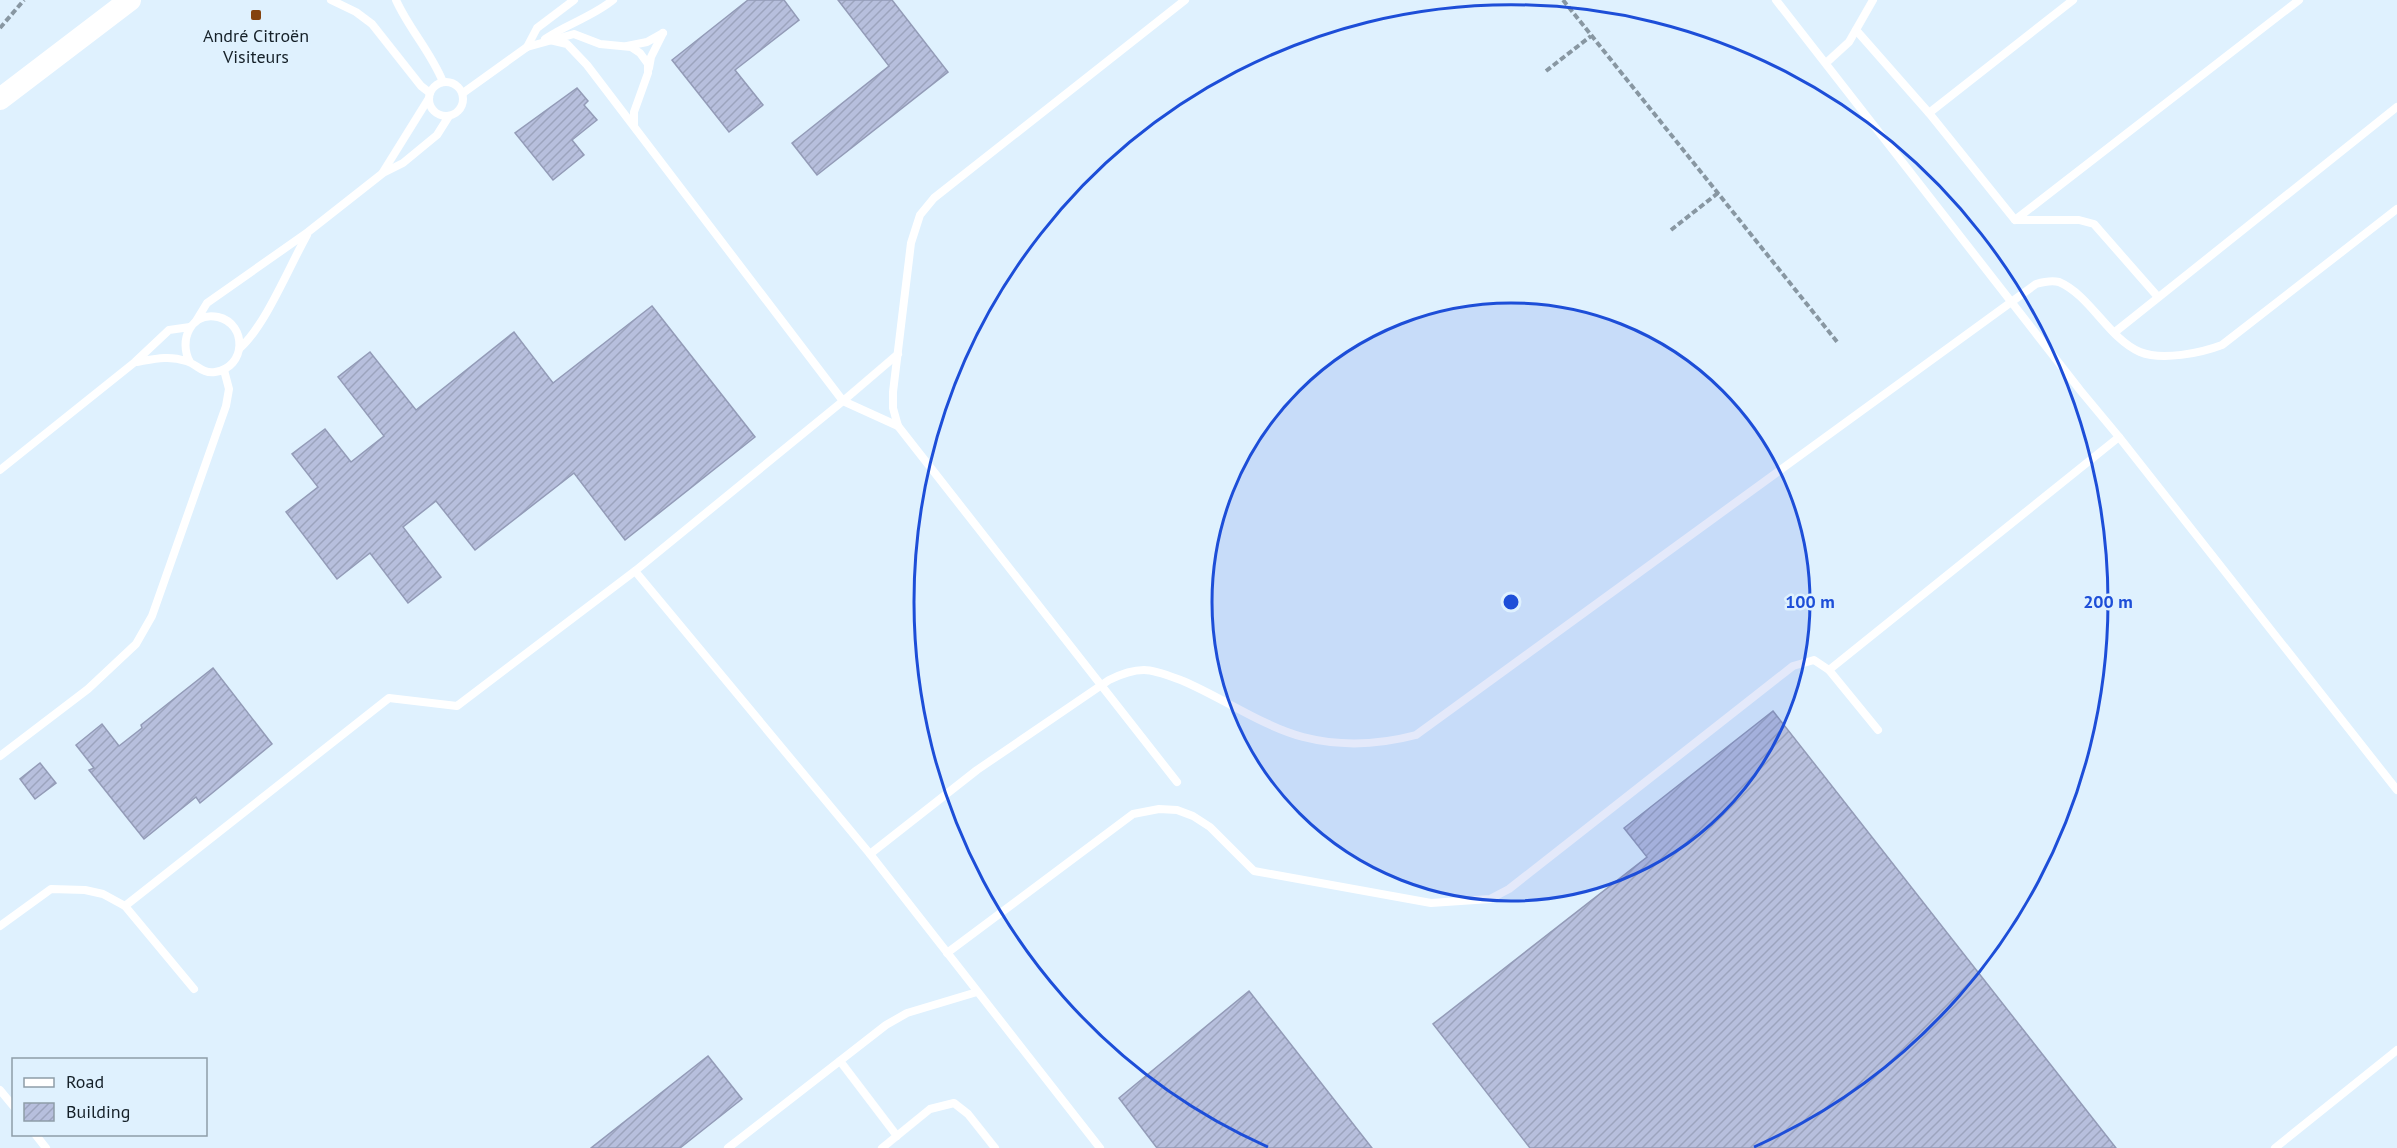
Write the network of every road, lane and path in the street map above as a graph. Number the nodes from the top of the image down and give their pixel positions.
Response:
1 (24, 0) edge
2 (130, 0) edge
3 (331, 0) edge
4 (396, 0) edge
5 (574, 0) edge
6 (613, 0) edge
7 (1185, 0) edge
8 (1563, 0) edge
9 (1776, 0) edge
10 (1873, 0) edge
11 (2073, 0) edge
12 (2299, 0) edge
13 (0, 28) edge
14 (1856, 30) junction
15 (1591, 36) junction
16 (550, 40) junction
17 (537, 44) junction
18 (626, 46) junction
19 (527, 47) junction
20 (1826, 63) junction
21 (1546, 71) dead end
22 (648, 73) junction
23 (443, 82) junction
24 (463, 93) junction
25 (429, 96) junction
26 (0, 99) edge
27 (2397, 107) edge
28 (1929, 113) junction
29 (449, 116) junction
30 (634, 126) junction
31 (383, 173) junction
32 (1718, 193) junction
33 (2397, 208) edge
34 (2015, 220) junction
35 (1671, 230) dead end
36 (308, 232) junction
37 (2158, 297) junction
38 (2011, 301) junction
39 (193, 324) junction
40 (2115, 332) junction
41 (1838, 343) dead end
42 (240, 348) junction
43 (898, 354) junction
44 (135, 362) junction
45 (190, 362) junction
46 (224, 370) junction
47 (843, 401) junction
48 (898, 426) junction
49 (2120, 436) junction
50 (0, 470) edge
51 (635, 571) junction
52 (1829, 670) junction
53 (1102, 685) junction
54 (1878, 730) dead end
55 (0, 756) edge
56 (1177, 782) dead end
57 (2397, 789) edge
58 (870, 854) junction
59 (125, 906) junction
60 (0, 926) edge
61 (947, 953) junction
62 (194, 989) dead end
63 (977, 992) junction
64 (2397, 1050) edge
65 (840, 1061) junction
66 (0, 1090) edge
67 (12, 1105) edge
68 (37, 1136) edge
69 (897, 1136) junction
70 (46, 1148) edge
71 (728, 1148) edge
72 (882, 1148) edge
73 (995, 1148) edge
74 (1100, 1148) edge
75 (2275, 1148) edge

1 - 13 path
2 - 26 main road
3 - 25 lane
4 - 23 lane
5 - 19 lane
6 - 17 lane
7 - 43 lane
8 - 15 path
9 - 20 lane
10 - 14 lane
11 - 28 lane
12 - 34 lane
14 - 20 lane
14 - 28 lane
15 - 21 path
15 - 32 path
16 - 17 lane
16 - 18 lane
16 - 30 lane
17 - 19 lane
18 - 22 lane
18 - 22 lane
19 - 24 lane
20 - 38 lane
22 - 30 lane
23 - 24 lane
23 - 25 lane
24 - 29 lane
25 - 29 lane
25 - 31 lane
27 - 37 lane
28 - 34 lane
29 - 31 lane
30 - 47 lane
31 - 36 lane
32 - 35 path
32 - 41 path
33 - 40 lane
34 - 37 lane
36 - 39 lane
36 - 42 lane
37 - 40 lane
38 - 40 lane
38 - 49 lane
38 - 53 lane
39 - 42 lane
39 - 44 lane
39 - 45 lane
42 - 46 lane
43 - 47 lane
43 - 48 lane
44 - 45 lane
44 - 50 lane
45 - 46 lane
46 - 55 lane
47 - 48 lane
47 - 51 lane
48 - 53 lane
49 - 52 lane
49 - 57 lane
51 - 58 lane
51 - 59 lane
52 - 54 lane
52 - 61 lane
53 - 56 lane
53 - 58 lane
58 - 61 lane
59 - 60 lane
59 - 62 lane
61 - 63 lane
63 - 65 lane
63 - 74 lane
64 - 75 lane
65 - 69 lane
65 - 71 lane
66 - 67 lane
68 - 70 lane
69 - 72 lane
69 - 73 lane

